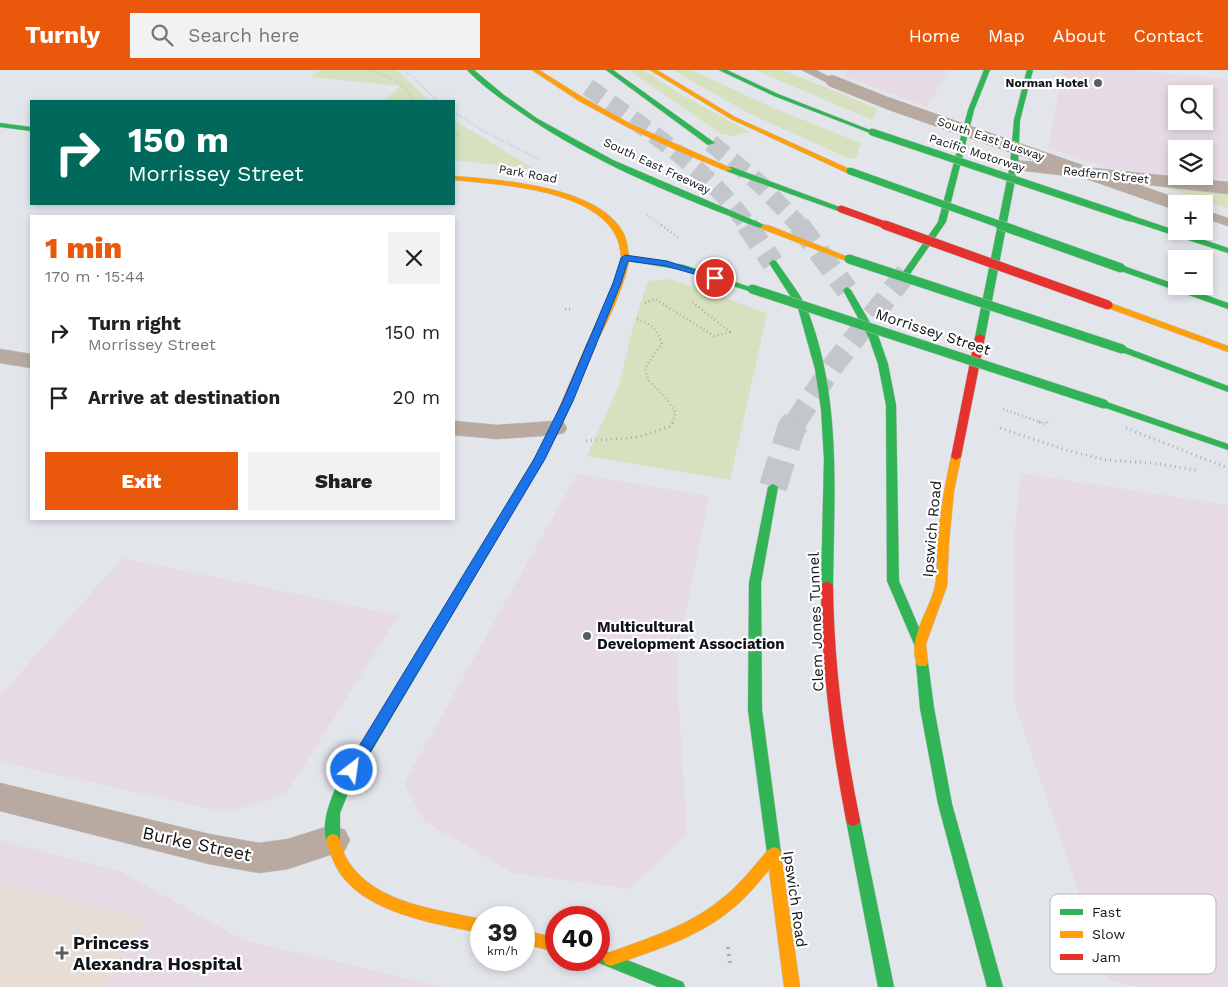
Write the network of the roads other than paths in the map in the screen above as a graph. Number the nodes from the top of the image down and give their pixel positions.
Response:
1 (470, 70) edge
2 (535, 70) edge
3 (609, 70) edge
4 (653, 70) edge
5 (722, 70) edge
6 (807, 70) edge
7 (986, 70) edge
8 (1030, 70) edge
9 (0, 125) edge
10 (30, 129) edge
11 (711, 143) tunnel mouth
12 (1014, 165) junction
13 (455, 178) edge
14 (1228, 188) edge
15 (1168, 201) edge
16 (1213, 217) edge
17 (1228, 222) edge
18 (1228, 251) edge
19 (625, 258) junction
20 (773, 263) tunnel mouth
21 (906, 272) tunnel mouth
22 (847, 290) tunnel mouth
23 (1228, 306) edge
24 (1228, 349) edge
25 (0, 356) edge
26 (30, 361) edge
27 (1228, 389) edge
28 (455, 428) edge
29 (555, 428) junction
30 (1228, 447) edge
31 (773, 487) tunnel mouth
32 (920, 644) junction
33 (0, 797) edge
34 (332, 840) junction
35 (774, 854) junction
36 (470, 923) edge
37 (611, 959) joint
38 (677, 987) edge
39 (792, 987) edge
40 (886, 987) edge
41 (995, 987) edge

1 - 27 main road, South East Freeway, bridge
2 - 24 main road, bridge
3 - 11 main road
4 - 23 main road, bridge
5 - 18 main road, Pacific Motorway, bridge
6 - 15 lane, South East Busway, bridge
7 - 21 main road
8 - 12 main road, Ipswich Road
9 - 10 main road
12 - 14 street, Redfern Street
12 - 32 main road, Ipswich Road
13 - 19 main road, Park Road
16 - 17 lane
19 - 29 main road
19 - 30 main road, Morrissey Street, bridge
20 - 40 main road, Clem Jones Tunnel
22 - 32 main road
25 - 26 street
28 - 29 street
29 - 34 main road
31 - 35 main road, Ipswich Road
32 - 41 main road, Ipswich Road
33 - 34 street, Burke Street
34 - 36 main road
35 - 37 main road
35 - 39 main road, Ipswich Road
37 - 38 main road

